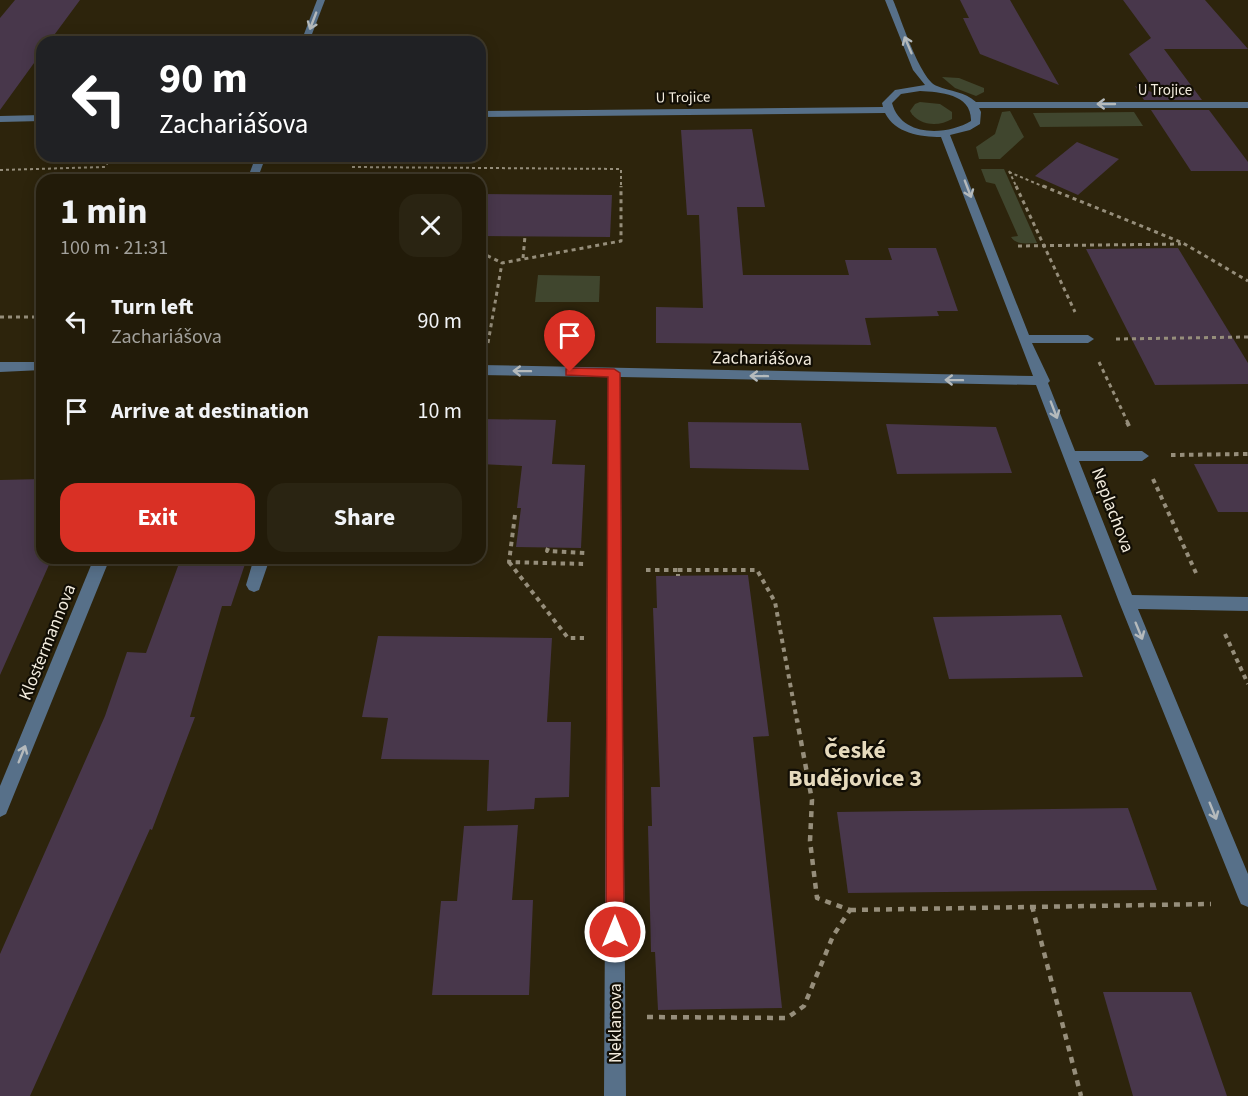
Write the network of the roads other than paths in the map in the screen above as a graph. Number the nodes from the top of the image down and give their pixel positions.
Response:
1 (321, 0) edge
2 (889, 0) edge
3 (306, 36) edge
4 (932, 88) junction
5 (974, 105) junction
6 (1248, 105) edge
7 (887, 110) junction
8 (486, 114) edge
9 (36, 118) edge
10 (0, 119) edge
11 (945, 135) junction
12 (1026, 339) junction
13 (1088, 339) road end
14 (36, 366) edge
15 (0, 367) edge
16 (486, 370) edge
17 (614, 373) junction
18 (1043, 381) junction
19 (1071, 456) junction
20 (1142, 456) road end
21 (100, 564) edge
22 (260, 564) edge
23 (254, 585) dead end
24 (1127, 602) junction
25 (1248, 604) edge
26 (0, 808) edge
27 (1248, 897) edge
28 (615, 1096) edge

1 -> 3 street
4 -> 2 street
4 - 5 street
4 - 7 street
6 -> 5 street, U Trojice
5 - 11 street
7 - 8 street, U Trojice
7 - 11 street
9 - 10 street
11 -> 12 street, Neplachova
12 - 13 street
12 - 18 street, Neplachova
14 - 15 street
17 -> 16 street, Zachariášova
18 -> 17 street, Zachariášova
17 - 28 street, Neklanova
18 -> 19 street, Neplachova
19 - 20 street
19 - 24 street, Neplachova
26 -> 21 street, Klostermannova
22 - 23 street
24 - 25 street
24 -> 27 street, Neplachova

